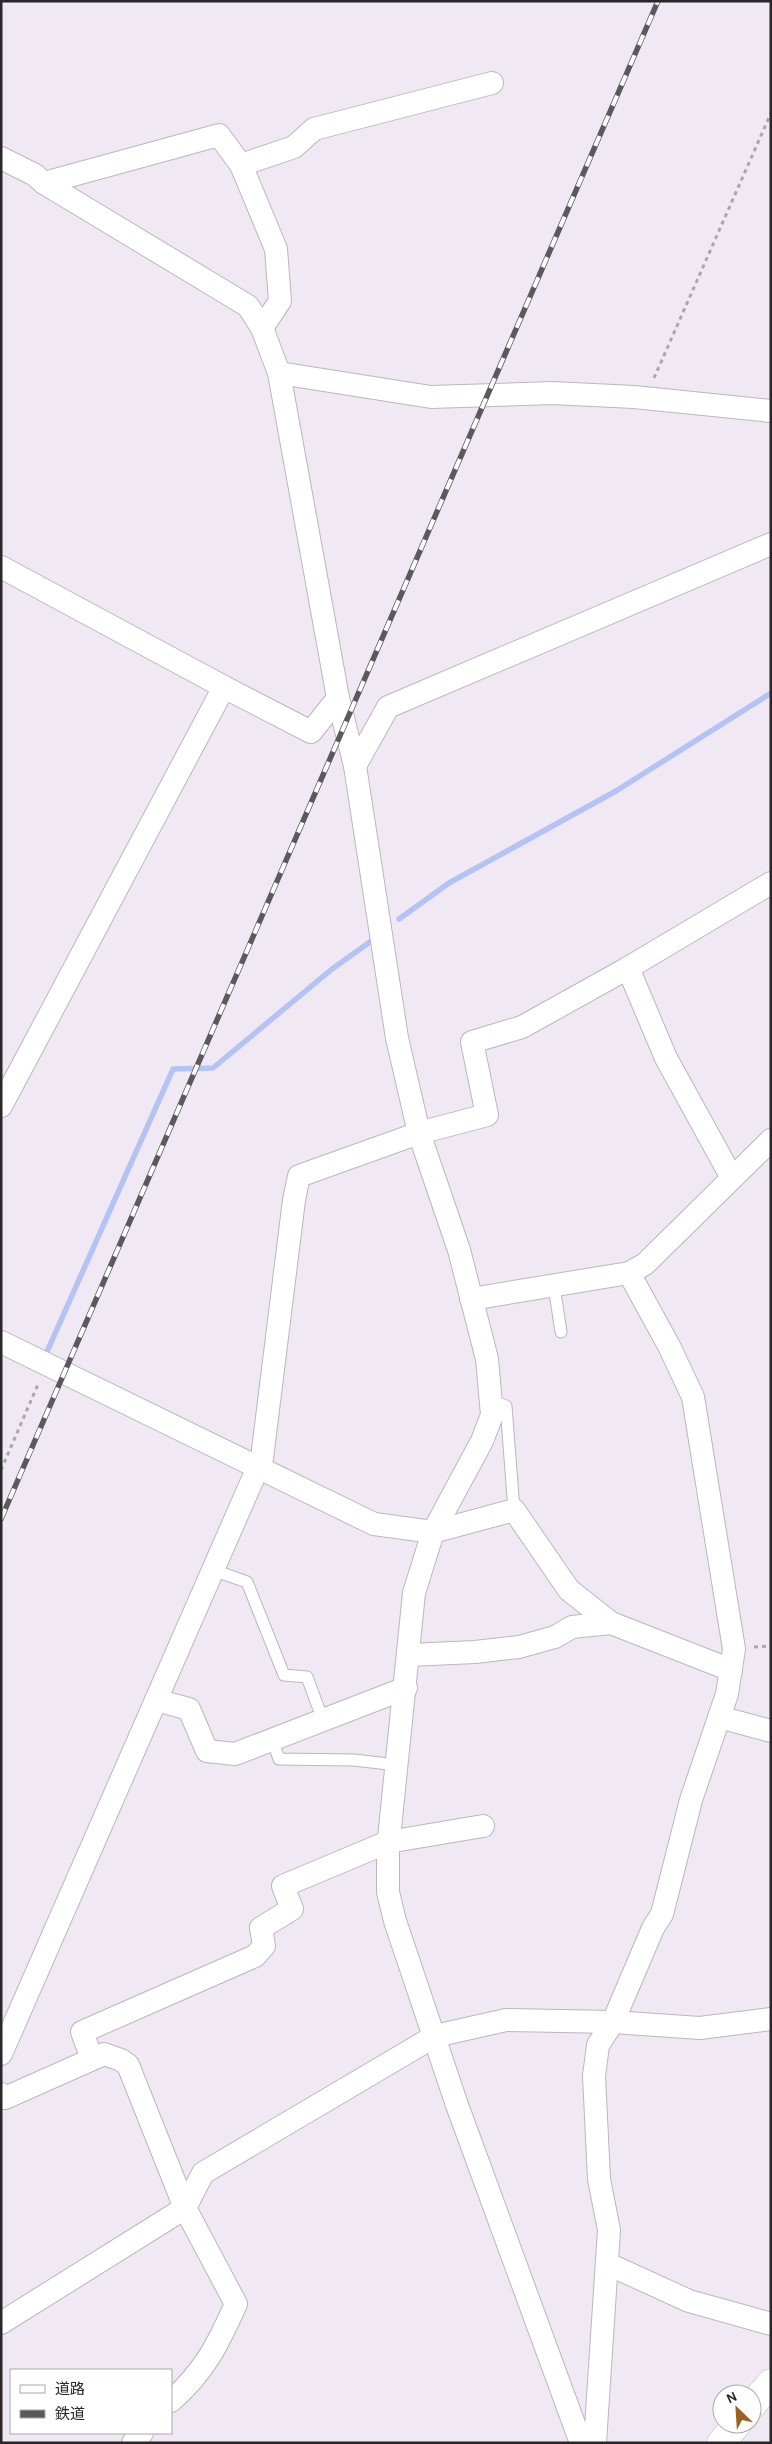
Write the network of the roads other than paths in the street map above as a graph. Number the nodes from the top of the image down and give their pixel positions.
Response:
1 (492, 83) dead end
2 (2, 156) edge
3 (241, 165) junction
4 (44, 182) junction
5 (262, 328) junction
6 (279, 373) junction
7 (771, 411) edge
8 (771, 544) edge
9 (1, 567) edge
10 (224, 688) junction
11 (338, 698) junction
12 (355, 766) junction
13 (771, 882) edge
14 (628, 968) junction
15 (5, 1092) edge
16 (419, 1133) junction
17 (771, 1140) edge
18 (732, 1178) junction
19 (630, 1273) junction
20 (554, 1286) junction
21 (471, 1299) junction
22 (561, 1332) dead end
23 (1, 1342) edge
24 (490, 1400) junction
25 (257, 1468) junction
26 (514, 1510) junction
27 (433, 1532) junction
28 (213, 1570) junction
29 (611, 1623) junction
30 (409, 1655) junction
31 (731, 1670) junction
32 (406, 1688) junction
33 (156, 1700) junction
34 (719, 1717) junction
35 (323, 1720) junction
36 (771, 1731) edge
37 (272, 1739) junction
38 (397, 1765) junction
39 (483, 1826) dead end
40 (388, 1842) junction
41 (771, 2019) edge
42 (613, 2022) junction
43 (435, 2036) junction
44 (1, 2054) edge
45 (92, 2059) junction
46 (1, 2094) edge
47 (185, 2208) junction
48 (608, 2264) junction
49 (1, 2323) edge
50 (771, 2324) edge
51 (771, 2383) edge
52 (762, 2394) edge
53 (172, 2400) edge
54 (581, 2443) edge
55 (595, 2443) edge

1 - 3 street
2 - 4 street
3 - 4 street
3 - 5 street
4 - 5 street
5 - 6 street
6 - 7 street
6 - 11 street
8 - 12 street
9 - 10 street
10 - 11 street
10 - 15 street
11 - 12 street
12 - 16 street
13 - 14 street
14 - 16 street
14 - 18 street
16 - 21 street
16 - 25 street
17 - 18 street
18 - 19 street
19 - 20 street
19 - 31 street
20 - 21 street
20 - 22 lane
21 - 24 street
23 - 25 street
24 - 26 lane
24 - 27 street
25 - 27 street
25 - 28 street
26 - 27 street
26 - 29 street
27 - 30 street
28 - 33 street
28 - 35 lane
29 - 30 street
29 - 31 street
30 - 32 street
31 - 34 street
32 - 35 street
32 - 38 street
33 - 37 street
33 - 44 street
34 - 36 street
34 - 42 street
35 - 37 street
37 - 38 lane
38 - 40 street
39 - 40 street
40 - 43 street
40 - 45 street
41 - 42 street
42 - 43 street
42 - 48 street
43 - 47 street
43 - 54 street
45 - 46 street
45 - 47 street
47 - 49 street
47 - 53 street
48 - 50 street
48 - 55 street
51 - 52 street

